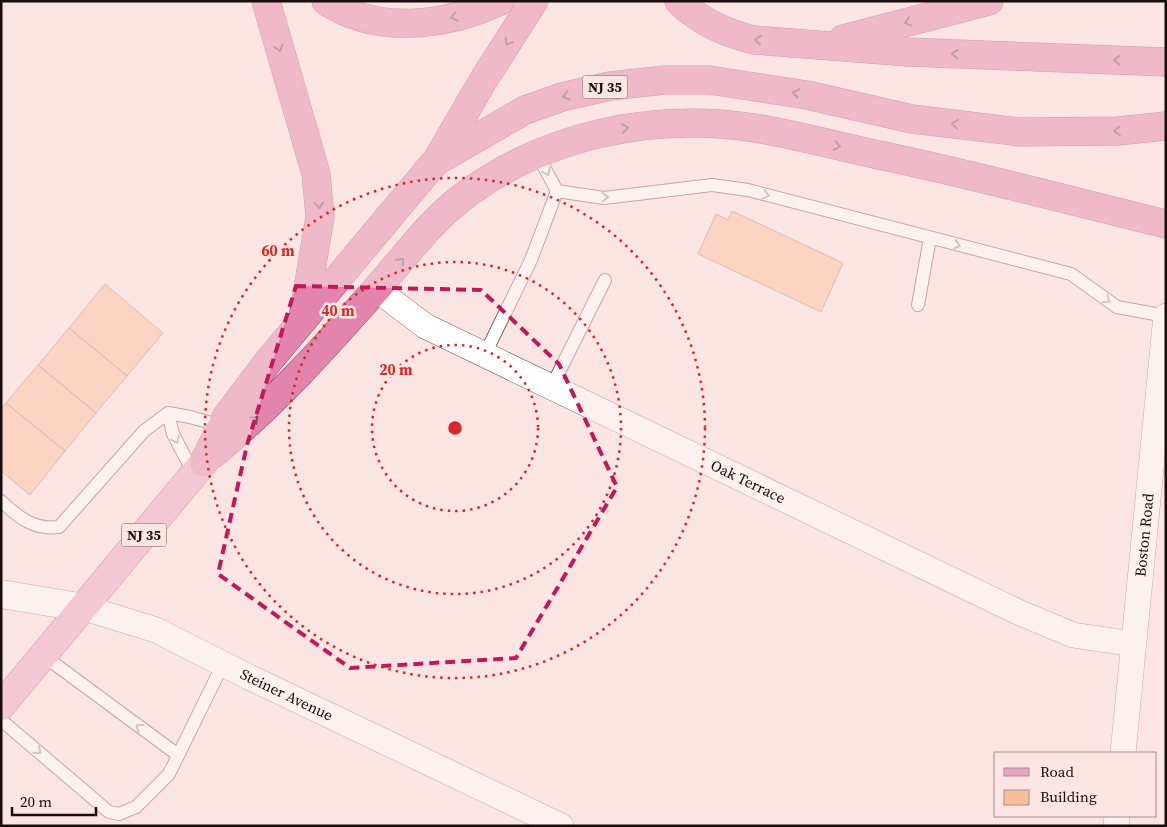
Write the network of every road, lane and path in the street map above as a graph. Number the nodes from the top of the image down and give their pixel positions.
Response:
1 (266, 1) edge
2 (326, 1) edge
3 (500, 1) edge
4 (534, 1) edge
5 (679, 1) edge
6 (990, 1) edge
7 (824, 44) junction
8 (1166, 62) edge
9 (1166, 126) edge
10 (537, 154) junction
11 (436, 162) junction
12 (557, 191) junction
13 (1166, 224) edge
14 (930, 238) junction
15 (604, 280) dead end
16 (376, 289) junction
17 (918, 305) dead end
18 (1166, 316) edge
19 (303, 318) junction
20 (485, 354) junction
21 (552, 386) junction
22 (168, 413) junction
23 (222, 426) junction
24 (199, 468) junction
25 (1, 501) edge
26 (1, 594) edge
27 (85, 608) junction
28 (1133, 644) junction
29 (44, 656) junction
30 (223, 664) junction
31 (1, 706) edge
32 (1, 720) edge
33 (1123, 752) edge
34 (178, 756) junction
35 (561, 826) edge

1 -> 19 highway
3 -> 2 highway
4 -> 11 highway
7 -> 5 highway
6 -> 7 highway
8 -> 7 highway
9 -> 11 highway, NJ 35
10 -> 12 lane
10 -> 13 highway, NJ 35
16 -> 10 highway, NJ 35
11 - 19 highway, NJ 35
12 -> 14 lane
12 - 20 lane
14 - 17 lane
14 -> 18 lane
15 - 21 lane
16 - 20 street, Oak Terrace
24 -> 16 highway, NJ 35
18 - 28 street, Boston Road
19 - 23 highway, NJ 35
20 - 21 street, Oak Terrace
21 - 28 street, Oak Terrace
22 - 23 lane
22 -> 24 lane
22 - 25 lane
23 - 24 highway, NJ 35
24 - 27 main road, NJ 35
26 - 27 street, Steiner Avenue
27 - 29 main road, NJ 35
27 - 30 street, Steiner Avenue
28 - 33 street, Boston Road
29 - 31 main road, NJ 35
34 -> 29 lane
30 - 34 lane
30 - 35 street, Steiner Avenue
32 -> 34 lane

